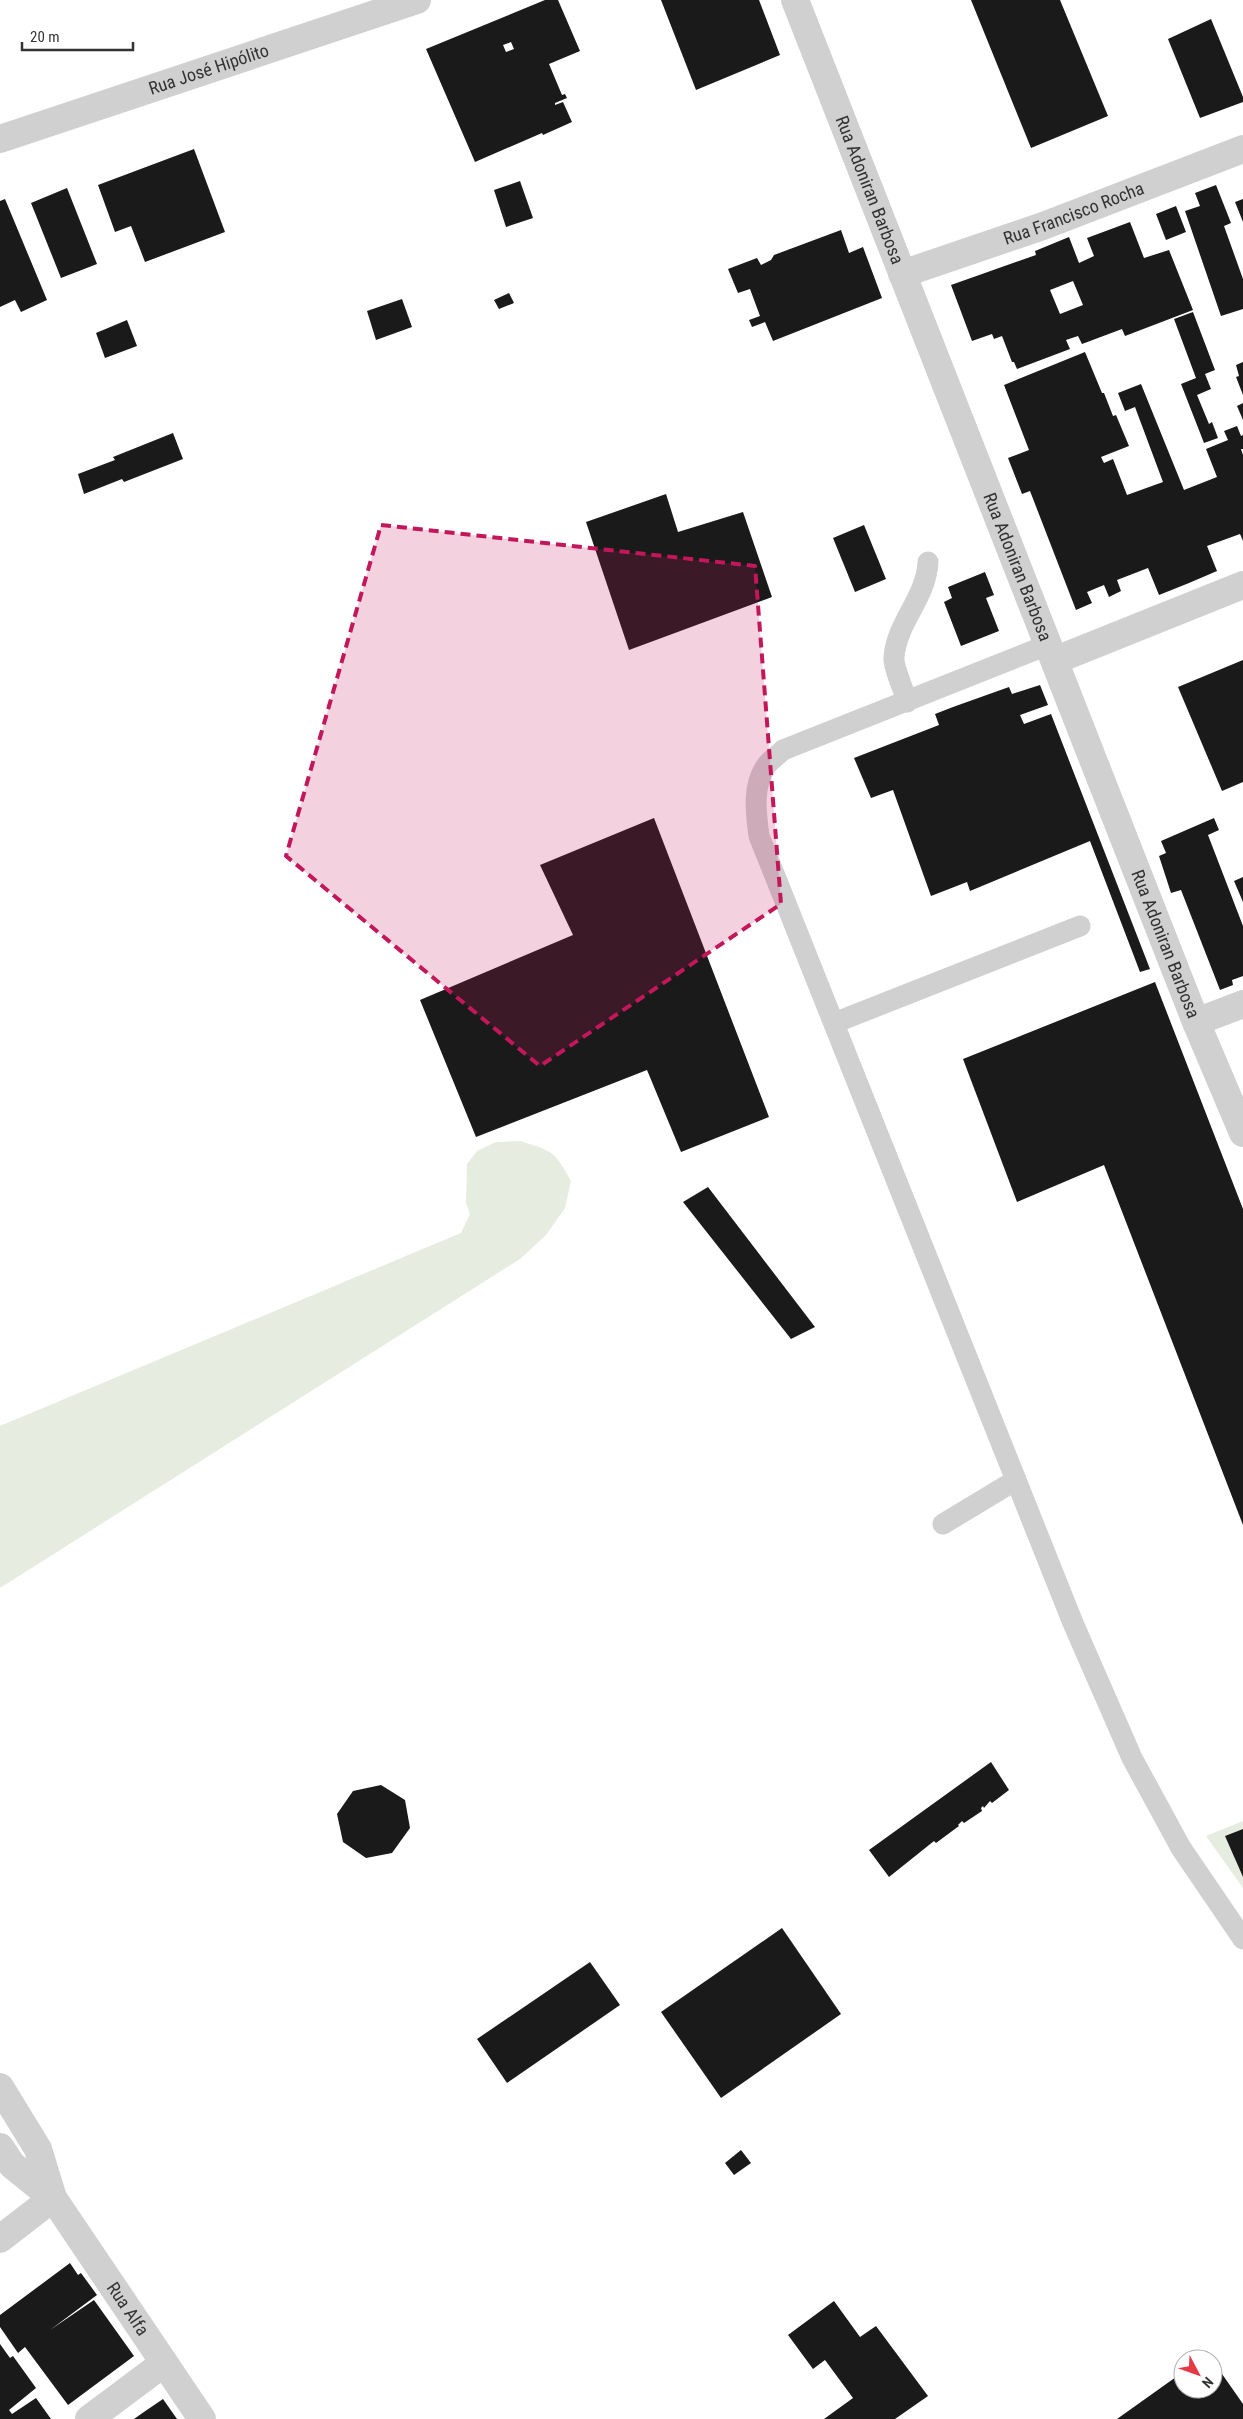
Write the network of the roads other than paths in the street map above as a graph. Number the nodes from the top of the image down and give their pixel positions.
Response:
1 (417, 0) edge
2 (795, 0) edge
3 (0, 139) edge
4 (1243, 149) edge
5 (902, 274) junction
6 (928, 562) dead end
7 (1243, 585) edge
8 (1053, 652) junction
9 (907, 702) junction
10 (1080, 926) dead end
11 (1243, 1004) edge
12 (1196, 1022) junction
13 (834, 1023) junction
14 (1243, 1133) edge
15 (1016, 1480) junction
16 (944, 1524) dead end
17 (1243, 1939) edge
18 (0, 2087) edge
19 (0, 2147) edge
20 (53, 2198) junction
21 (0, 2239) edge
22 (164, 2362) junction
23 (89, 2419) edge
24 (202, 2419) edge

1 - 3 street, Rua José Hipólito
2 - 5 street, Rua Adoniran Barbosa
4 - 5 street, Rua Francisco Rocha
5 - 8 street, Rua Adoniran Barbosa
6 - 9 lane
7 - 8 street
8 - 9 lane
8 - 12 street, Rua Adoniran Barbosa
9 - 13 lane
10 - 13 lane
11 - 12 street
12 - 14 street, Rua Adoniran Barbosa
13 - 15 lane
15 - 16 lane
15 - 17 lane
18 - 20 street, Rua Alfa
19 - 20 street, Rua Alfa
20 - 21 street
20 - 22 street, Rua Alfa
22 - 23 street
22 - 24 street, Rua Alfa

